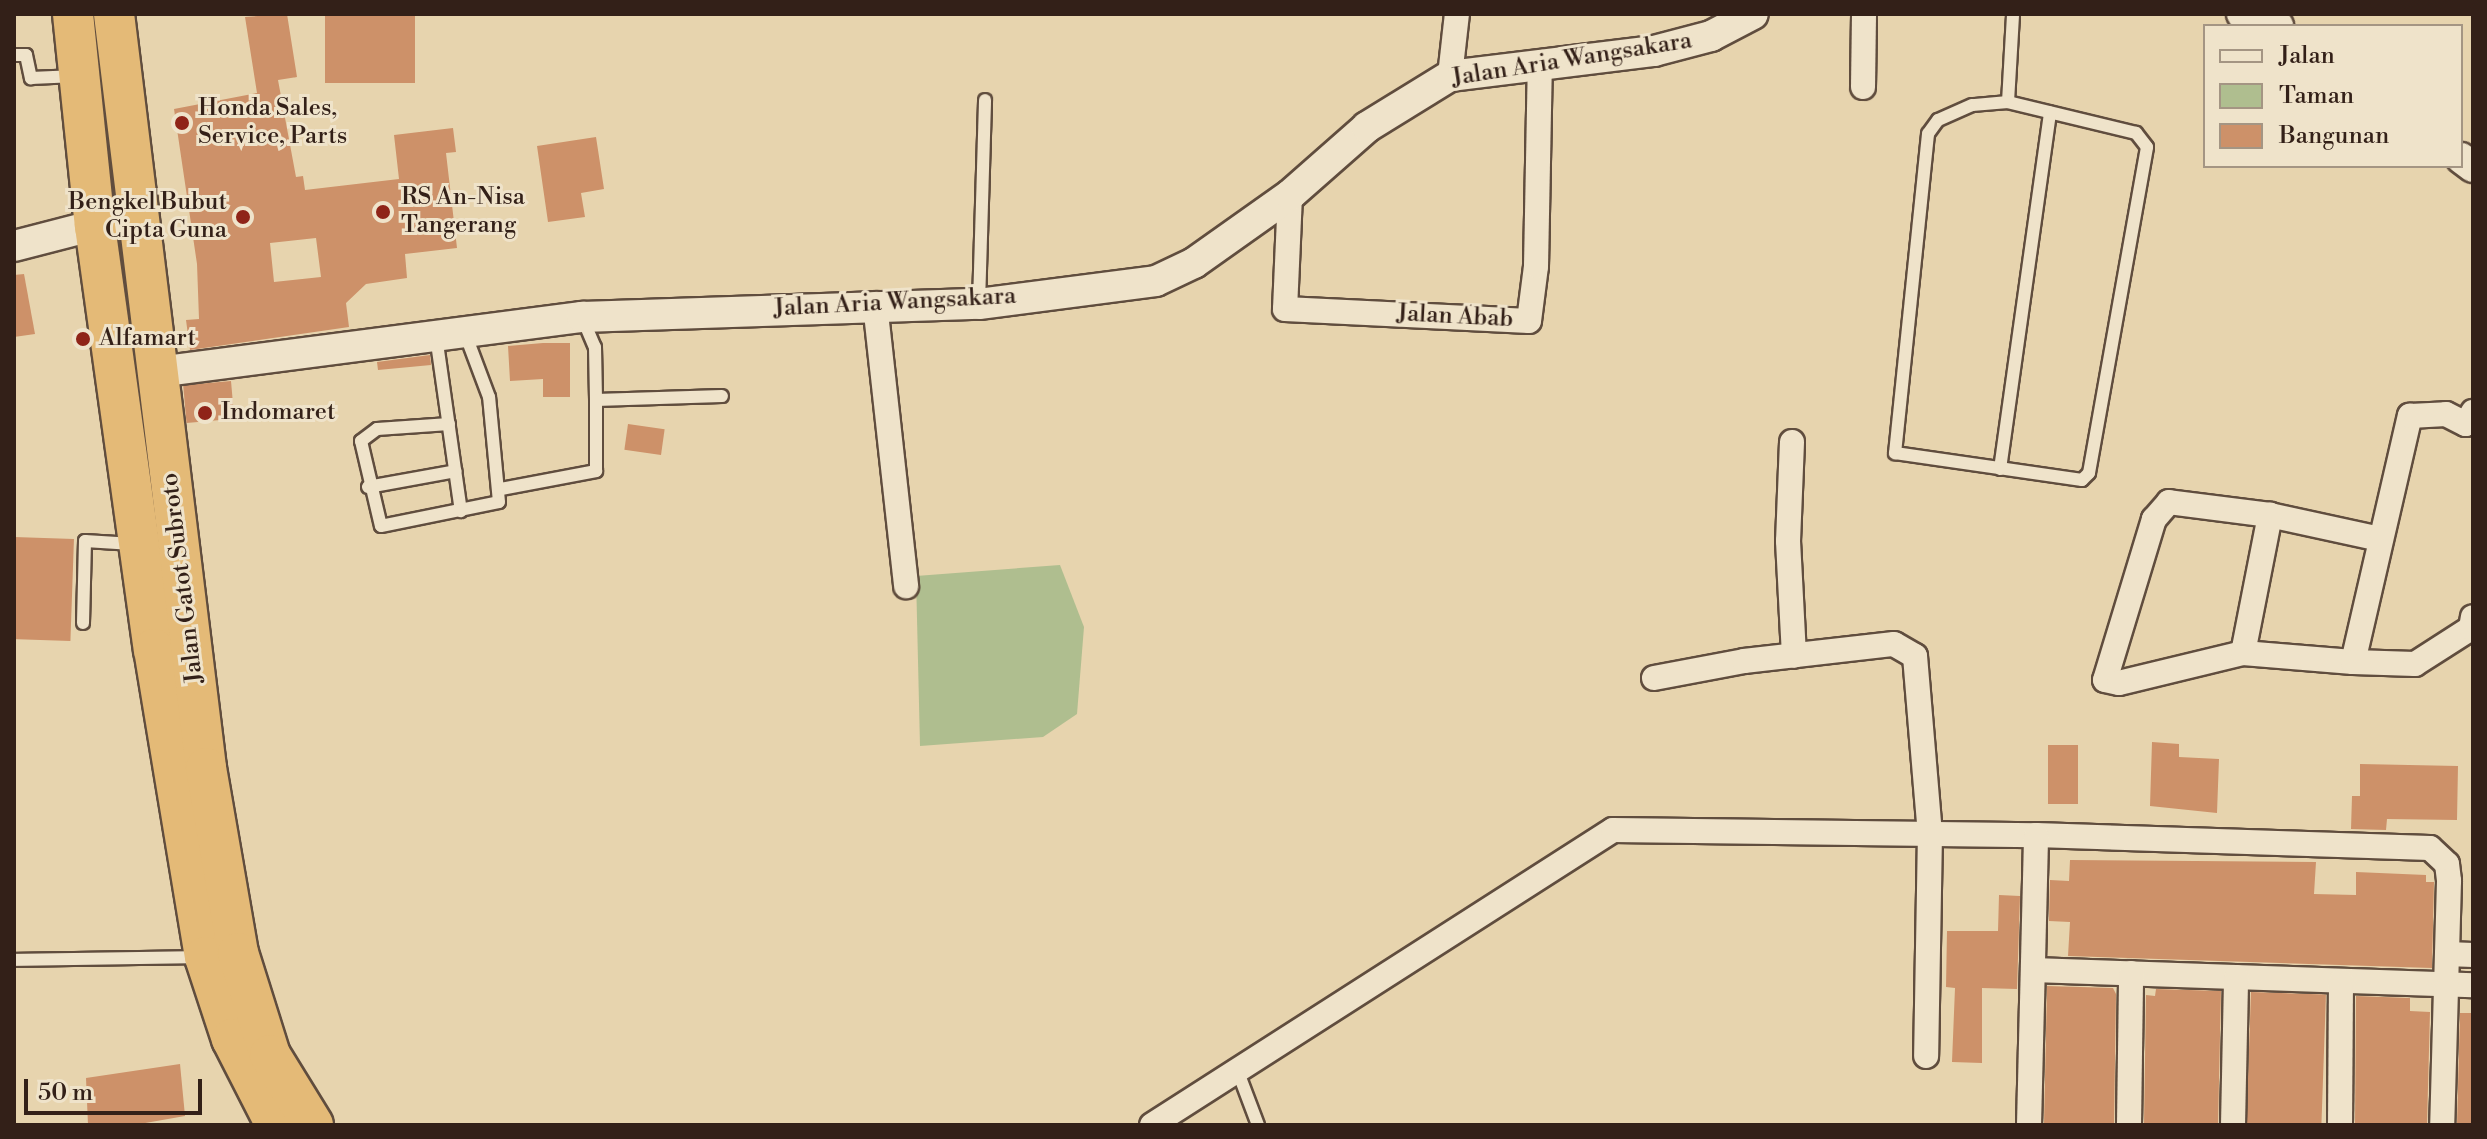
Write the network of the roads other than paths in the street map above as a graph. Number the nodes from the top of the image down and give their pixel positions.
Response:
1 (73, 14) edge
2 (114, 14) edge
3 (1457, 14) edge
4 (1753, 14) edge
5 (1864, 14) edge
6 (2013, 14) edge
7 (2242, 14) edge
8 (2272, 24) edge
9 (14, 55) edge
10 (1540, 63) junction
11 (79, 76) junction
12 (1450, 76) junction
13 (1863, 87) dead end
14 (985, 100) dead end
15 (2008, 102) junction
16 (2050, 112) junction
17 (1290, 195) junction
18 (138, 214) junction
19 (95, 226) junction
20 (14, 246) edge
21 (875, 304) junction
22 (979, 304) junction
23 (582, 317) junction
24 (451, 335) junction
25 (158, 372) junction
26 (722, 396) dead end
27 (596, 400) junction
28 (2471, 421) edge
29 (449, 424) junction
30 (1792, 442) dead end
31 (2000, 469) junction
32 (456, 471) junction
33 (368, 487) junction
34 (501, 489) junction
35 (461, 511) junction
36 (2270, 515) junction
37 (2380, 539) junction
38 (140, 544) junction
39 (906, 586) dead end
40 (2473, 617) edge
41 (83, 623) dead end
42 (2243, 653) junction
43 (1794, 656) junction
44 (2353, 662) junction
45 (1654, 678) dead end
46 (1930, 833) junction
47 (2036, 835) junction
48 (2447, 954) junction
49 (222, 955) junction
50 (2473, 955) edge
51 (14, 960) edge
52 (2033, 970) junction
53 (2131, 973) junction
54 (2236, 977) junction
55 (2341, 981) junction
56 (2446, 985) junction
57 (2473, 985) edge
58 (1926, 1056) dead end
59 (1238, 1072) junction
60 (276, 1125) edge
61 (313, 1125) edge
62 (1152, 1125) edge
63 (1258, 1125) edge
64 (2029, 1125) edge
65 (2129, 1125) edge
66 (2233, 1125) edge
67 (2340, 1125) edge
68 (2442, 1125) edge

1 - 11 highway, Jalan Gatot Subroto
2 - 18 highway, Jalan Gatot Subroto
3 - 12 street
4 - 10 street, Jalan Aria Wangsakara
5 - 13 street
6 - 15 lane
7 - 8 street
9 - 11 lane
10 - 12 street, Jalan Aria Wangsakara
10 - 17 street, Jalan Abab
11 - 19 highway, Jalan Gatot Subroto
12 - 17 street, Jalan Aria Wangsakara
14 - 22 lane
15 - 16 lane
15 - 31 lane
16 - 31 lane
16 - 31 lane
17 - 22 street, Jalan Aria Wangsakara
18 - 19 street
18 - 25 highway, Jalan Gatot Subroto
19 - 20 street
19 - 38 highway, Jalan Gatot Subroto
21 - 22 street, Jalan Aria Wangsakara
21 - 23 street, Jalan Aria Wangsakara
21 - 39 street
23 - 24 street, Jalan Aria Wangsakara
23 - 27 lane
24 - 25 street, Jalan Aria Wangsakara
24 - 29 lane
24 - 34 lane
25 - 49 highway, Jalan Gatot Subroto
26 - 27 lane
27 - 34 lane
28 - 37 street
29 - 32 lane
29 - 33 lane
30 - 43 street
32 - 33 lane
32 - 35 lane
33 - 35 lane
34 - 35 lane
36 - 37 street
36 - 42 street
36 - 42 street
37 - 44 street
38 - 41 lane
38 - 49 highway, Jalan Gatot Subroto
40 - 44 street
42 - 44 street
43 - 45 street
43 - 46 street
46 - 47 street
46 - 58 street
46 - 59 street
47 - 48 street
47 - 52 street
48 - 50 street
48 - 56 street
49 - 51 lane
49 - 60 highway, Jalan Gatot Subroto
49 - 61 highway, Jalan Gatot Subroto
52 - 53 street
52 - 64 street
53 - 54 street
53 - 65 street
54 - 55 street
54 - 66 street
55 - 56 street
55 - 67 street
56 - 57 street
56 - 68 street
59 - 62 street
59 - 63 lane

